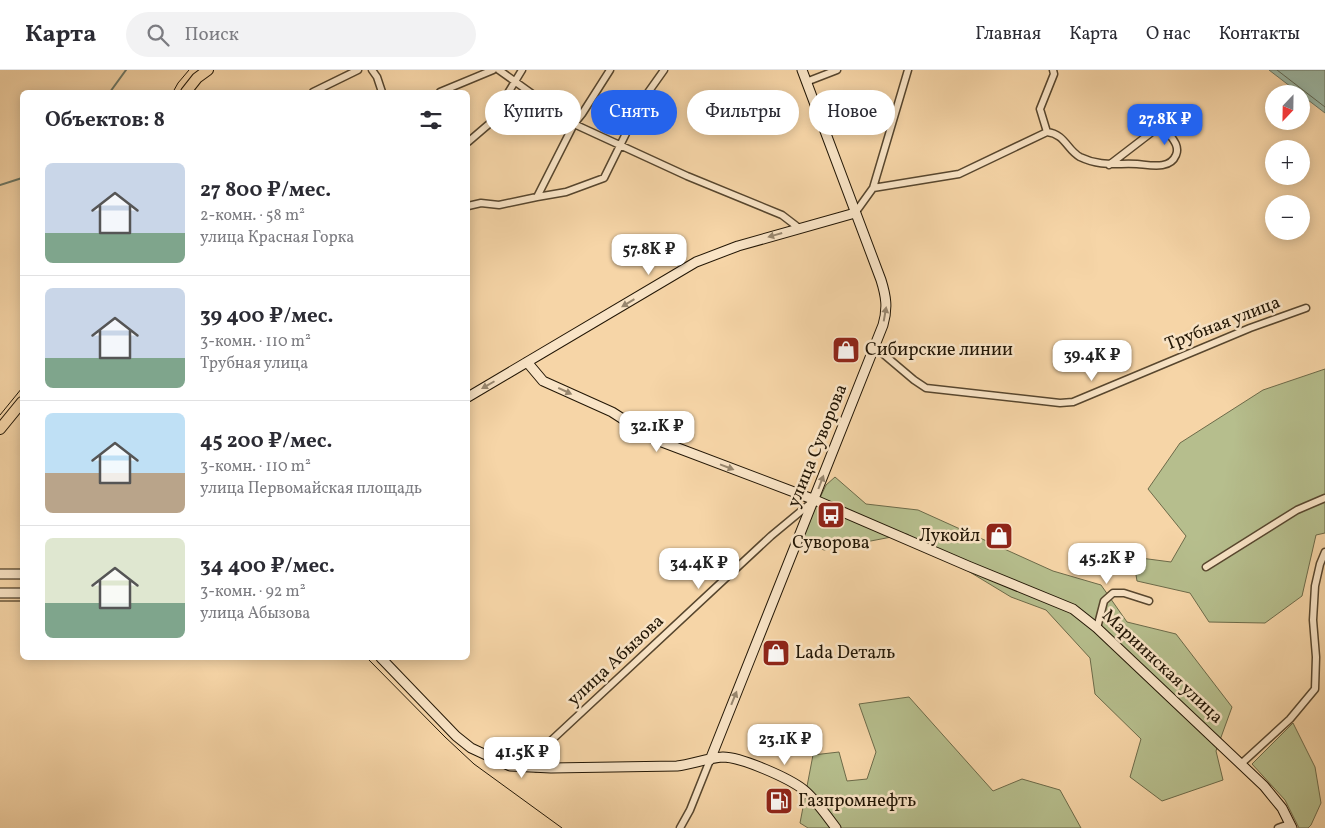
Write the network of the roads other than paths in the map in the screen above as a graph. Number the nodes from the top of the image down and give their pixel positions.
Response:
1 (198, 70) edge
2 (208, 70) edge
3 (358, 70) edge
4 (372, 70) edge
5 (492, 70) edge
6 (499, 70) edge
7 (522, 70) edge
8 (610, 70) edge
9 (664, 70) edge
10 (802, 70) edge
11 (836, 70) edge
12 (908, 70) edge
13 (1053, 70) edge
14 (516, 82) junction
15 (806, 82) junction
16 (181, 90) edge
17 (188, 90) edge
18 (317, 90) edge
19 (381, 90) edge
20 (445, 90) edge
21 (527, 90) edge
22 (581, 114) edge
23 (581, 127) edge
24 (1047, 132) junction
25 (568, 135) edge
26 (470, 140) edge
27 (619, 146) junction
28 (1109, 165) junction
29 (873, 188) junction
30 (537, 197) junction
31 (470, 206) edge
32 (855, 213) junction
33 (799, 228) junction
34 (1306, 308) dead end
35 (874, 347) junction
36 (527, 362) junction
37 (470, 396) edge
38 (20, 404) edge
39 (20, 414) edge
40 (0, 429) edge
41 (0, 439) edge
42 (1325, 498) edge
43 (815, 500) junction
44 (1325, 552) edge
45 (1206, 567) dead end
46 (0, 574) edge
47 (20, 574) edge
48 (0, 593) edge
49 (20, 593) edge
50 (1149, 601) dead end
51 (1098, 628) junction
52 (383, 660) edge
53 (720, 734) junction
54 (733, 758) junction
55 (710, 760) junction
56 (1242, 763) junction
57 (536, 768) junction
58 (1290, 826) edge
59 (680, 828) edge
60 (836, 828) edge
61 (1278, 828) edge

1 - 16 main road
2 - 17 main road
3 - 18 street
4 - 19 street
5 - 20 street
6 - 14 street
7 - 14 street
8 - 22 street
9 - 27 street
10 - 15 main road, улица Суворова
11 - 15 street
12 - 29 street
13 - 24 street
14 - 21 street
14 - 26 street
15 - 32 main road, улица Суворова
23 - 27 street
24 - 28 street
24 - 29 street
25 - 30 street
27 - 30 street
27 - 33 street
28 - 28 street
29 - 32 street
30 - 31 street
32 - 33 main road
35 -> 32 main road, улица Суворова
33 -> 36 main road
34 - 35 street, Трубная улица
43 -> 35 main road, улица Суворова
36 -> 37 main road
36 -> 43 main road, Мариинская улица
38 - 40 main road
39 - 41 main road
42 - 45 street
43 - 51 main road, Мариинская улица
53 -> 43 main road, улица Суворова
43 - 57 street, улица Абызова
44 - 56 street
46 - 47 main road
48 - 49 main road
50 - 51 street
51 - 56 main road, Мариинская улица
52 - 57 main road
53 - 54 main road
53 - 55 main road, улица Суворова
54 - 55 main road
54 - 60 main road
55 - 57 main road
55 - 59 street, улица Суворова
56 - 58 main road, Мариинская улица
58 - 61 street

